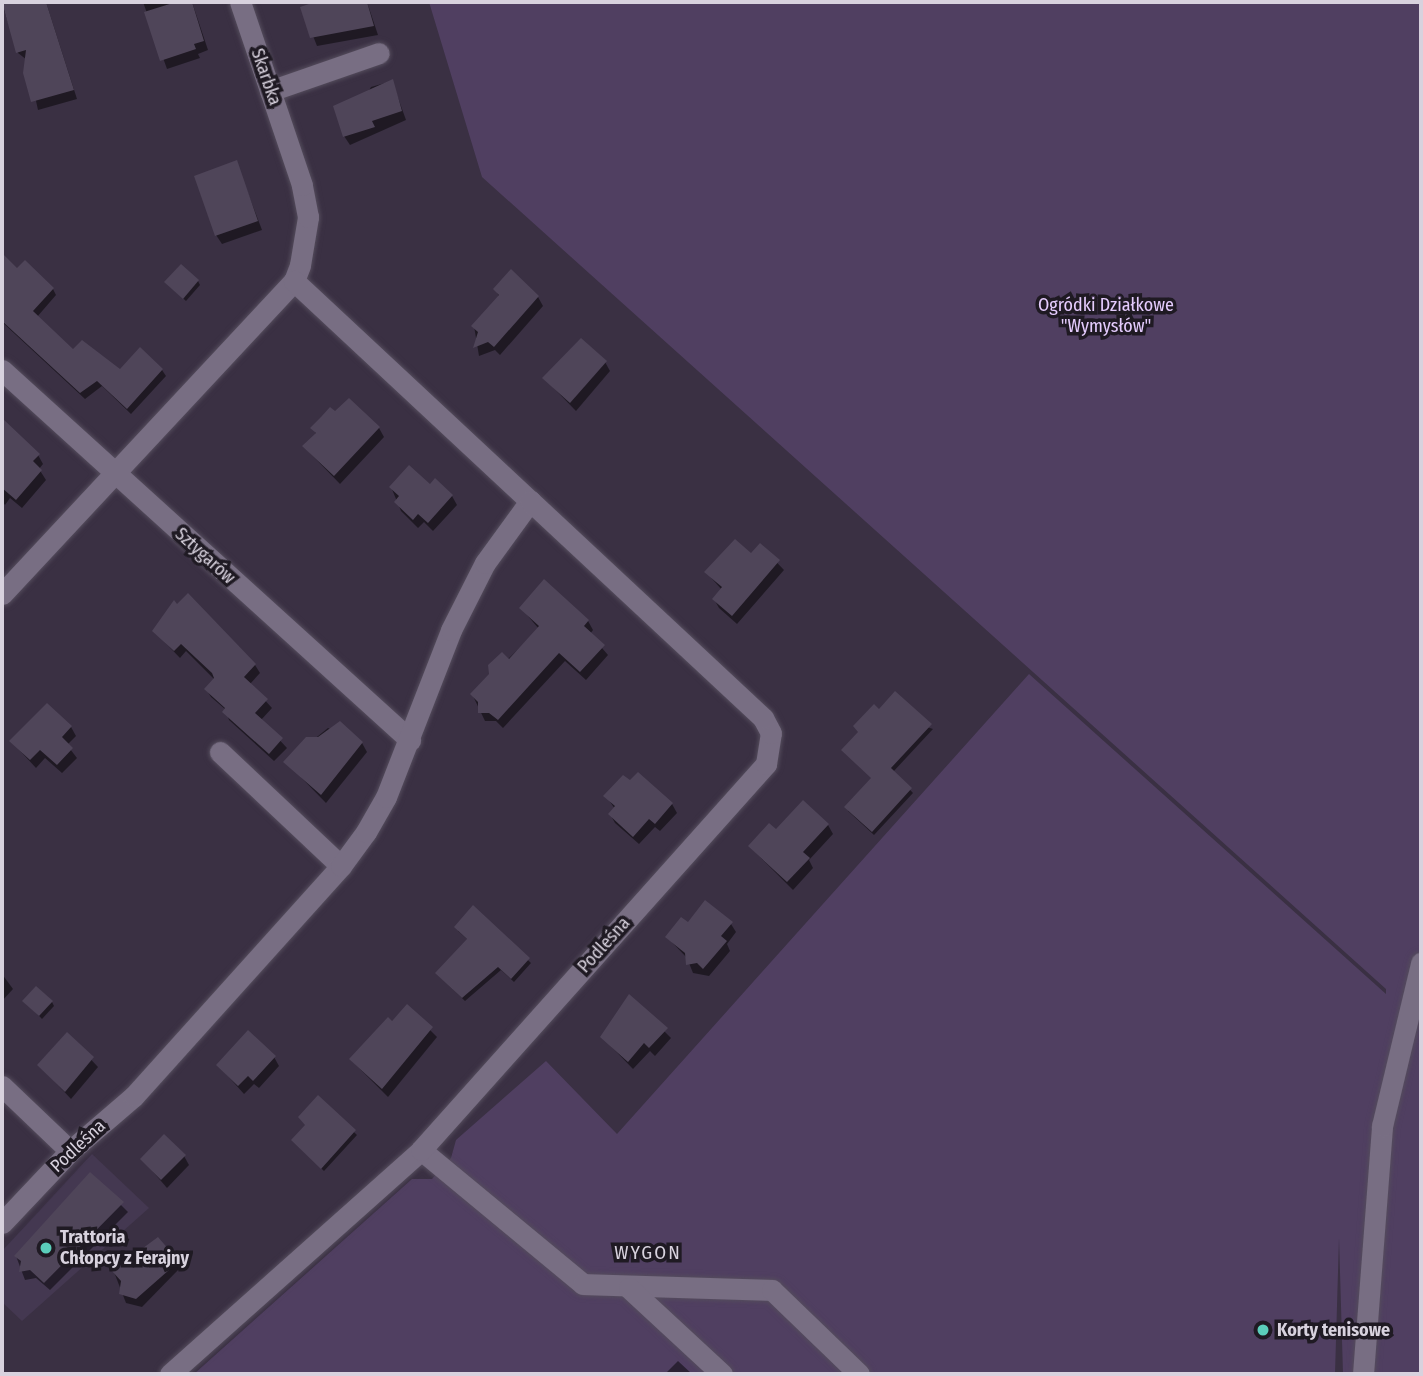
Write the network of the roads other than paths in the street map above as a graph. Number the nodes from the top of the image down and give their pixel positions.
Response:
1 (240, 2) edge
2 (379, 53) dead end
3 (271, 91) junction
4 (294, 281) junction
5 (2, 370) edge
6 (114, 474) junction
7 (530, 501) junction
8 (2, 594) edge
9 (410, 740) junction
10 (220, 752) dead end
11 (341, 866) junction
12 (1421, 963) edge
13 (2, 1086) edge
14 (421, 1150) junction
15 (71, 1151) junction
16 (2, 1223) edge
17 (629, 1288) junction
18 (170, 1374) edge
19 (722, 1374) edge
20 (859, 1374) edge
21 (1363, 1374) edge

1 - 3 street, Skarbka
2 - 3 street
3 - 4 street, Skarbka
4 - 6 street
4 - 7 street, Podleśna
5 - 6 street, Sztygarów
6 - 8 street
6 - 9 street, Sztygarów
7 - 9 street, Podleśna
7 - 14 street, Podleśna
9 - 11 street, Podleśna
10 - 11 street
11 - 15 street, Podleśna
12 - 21 street
13 - 15 street
14 - 17 street
14 - 18 street, Podleśna
15 - 16 street, Podleśna
17 - 19 street
17 - 20 street

